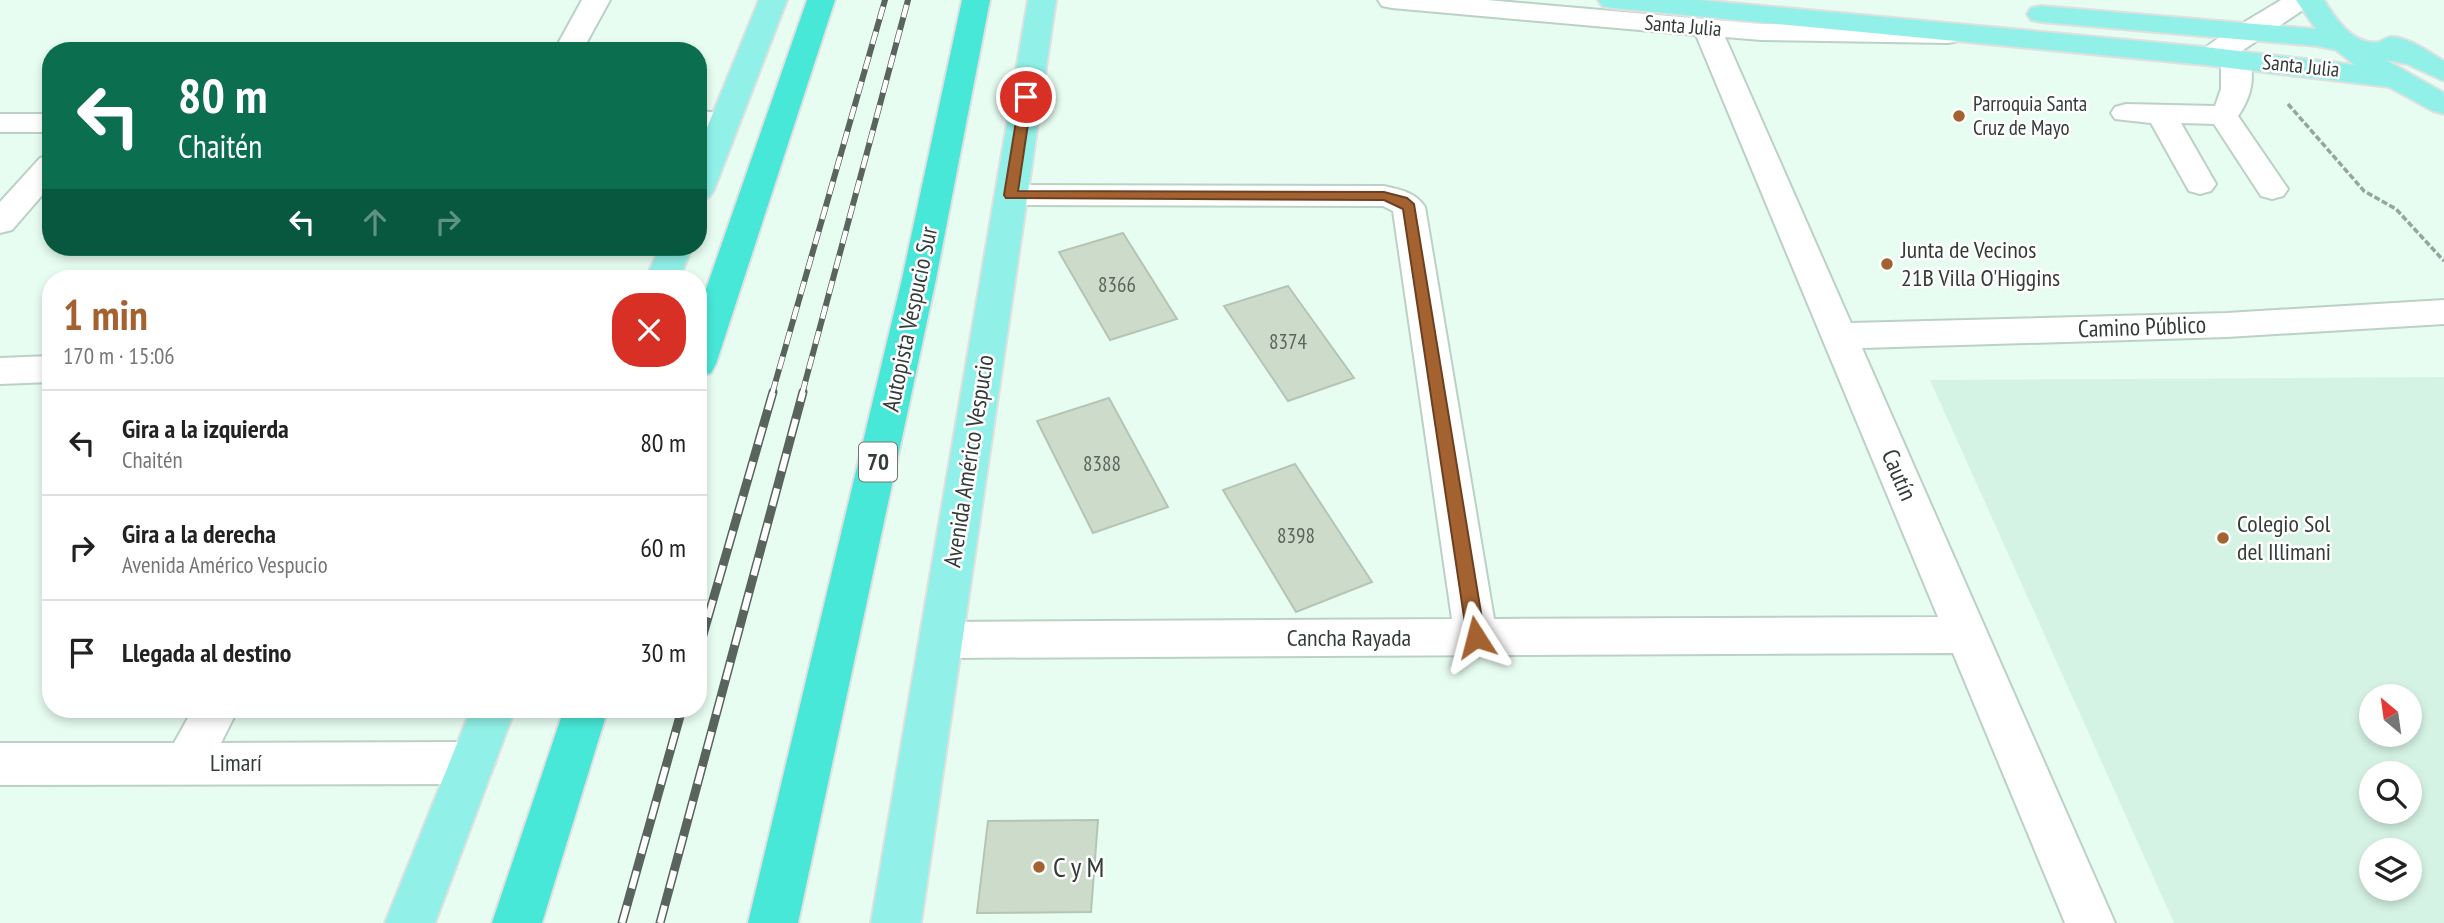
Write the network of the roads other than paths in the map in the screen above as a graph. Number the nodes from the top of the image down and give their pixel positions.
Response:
1 (596, 0) edge
2 (773, 0) edge
3 (821, 0) edge
4 (976, 0) edge
5 (1042, 0) edge
6 (1392, 0) edge
7 (1612, 0) edge
8 (1886, 0) edge
9 (2315, 0) edge
10 (2289, 2) edge
11 (1928, 4) dead end
12 (2010, 11) dead end
13 (1707, 28) junction
14 (1975, 35) junction
15 (573, 42) edge
16 (2344, 42) junction
17 (2241, 46) junction
18 (2406, 68) junction
19 (2444, 72) edge
20 (2444, 104) edge
21 (2126, 113) dead end
22 (2161, 114) junction
23 (2223, 115) junction
24 (712, 120) edge
25 (0, 123) edge
26 (42, 123) edge
27 (707, 145) edge
28 (42, 175) edge
29 (2200, 184) dead end
30 (2272, 189) dead end
31 (1011, 195) junction
32 (0, 222) edge
33 (2444, 312) edge
34 (1839, 335) junction
35 (707, 337) edge
36 (42, 369) edge
37 (0, 371) edge
38 (1967, 635) junction
39 (1476, 637) junction
40 (941, 640) junction
41 (211, 718) edge
42 (490, 718) edge
43 (583, 718) edge
44 (187, 763) junction
45 (472, 763) junction
46 (0, 764) edge
47 (410, 923) edge
48 (517, 923) edge
49 (773, 923) edge
50 (896, 923) edge
51 (2090, 923) edge

1 - 15 street
2 - 24 main road
3 - 35 highway
4 - 49 highway, Autopista Vespucio Sur / 70
5 - 31 main road, Avenida Américo Vespucio
6 - 13 street, Santa Julia
7 - 14 main road, Santa Julia
8 - 11 main road
9 - 18 main road
10 - 16 main road
10 - 17 street, Santa Julia
12 - 17 main road, Santa Julia
13 - 14 street, Santa Julia
13 - 34 street, Cautín
14 - 17 main road, Santa Julia
16 - 17 main road, Santa Julia
16 - 18 main road
17 - 18 main road, Santa Julia
17 - 23 street
18 - 19 main road
18 - 20 main road
21 - 22 street
22 - 23 street
22 - 29 street
23 - 30 street
24 - 27 main road
25 - 26 street
28 - 32 street
31 - 39 street
31 - 40 main road, Avenida Américo Vespucio
33 - 34 street, Camino Público
34 - 38 street, Cautín
36 - 37 street
38 - 39 street, Cancha Rayada
38 - 51 street, Cautín
39 - 40 street, Cancha Rayada
40 - 50 main road, Avenida Américo Vespucio
41 - 44 street
42 - 45 main road
43 - 48 highway
44 - 45 street, Limarí
44 - 46 street, Limarí
45 - 47 main road

